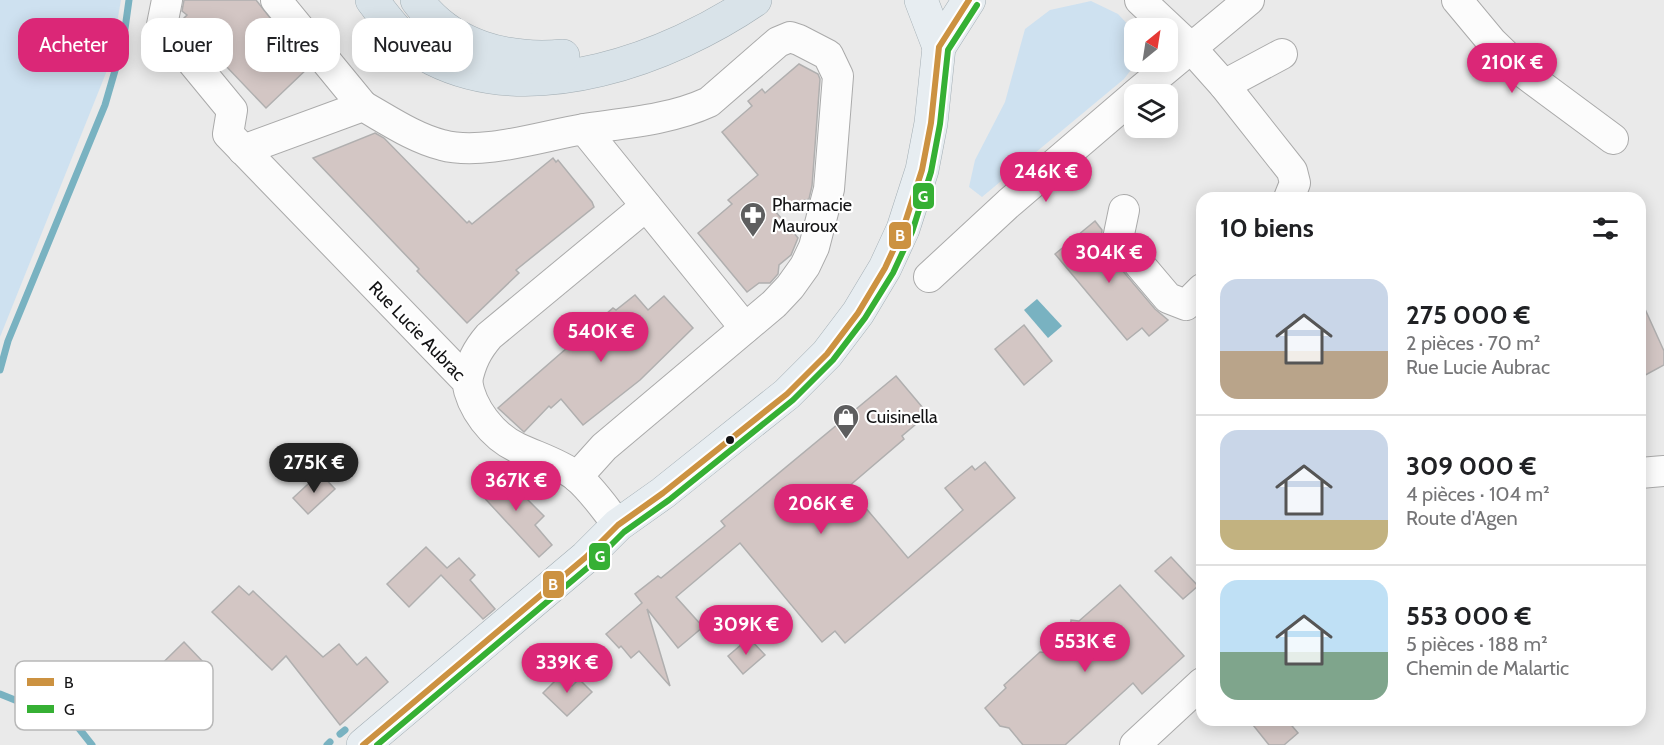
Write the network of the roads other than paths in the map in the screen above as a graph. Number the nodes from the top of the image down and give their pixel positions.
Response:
1 (167, 0) edge
2 (276, 0) edge
3 (372, 0) edge
4 (417, 0) edge
5 (725, 0) edge
6 (755, 0) edge
7 (921, 0) edge
8 (969, 0) edge
9 (1140, 0) edge
10 (1249, 0) edge
11 (1457, 0) edge
12 (939, 47) junction
13 (1191, 48) junction
14 (1282, 54) dead end
15 (1148, 84) edge
16 (1224, 85) junction
17 (1124, 104) edge
18 (363, 106) junction
19 (584, 129) junction
20 (1613, 139) dead end
21 (243, 150) junction
22 (1291, 192) edge
23 (646, 206) junction
24 (1124, 210) dead end
25 (929, 277) dead end
26 (1196, 295) edge
27 (745, 328) junction
28 (467, 381) junction
29 (1664, 471) edge
30 (1646, 472) edge
31 (577, 477) junction
32 (618, 525) junction
33 (1196, 688) edge
34 (363, 745) edge
35 (1134, 745) edge

1 - 21 street, Rue Lucie Aubrac
2 - 18 street
3 - 6 highway
4 - 5 highway
7 - 12 main road
8 - 12 main road
9 - 13 street
10 - 13 street
11 - 20 street
12 - 32 main road
13 - 15 street
13 - 16 street
14 - 16 street
16 - 22 street
17 - 25 street
18 - 19 street
18 - 21 street
19 - 23 street
19 - 27 street
21 - 28 street, Rue Lucie Aubrac
23 - 27 street
23 - 28 street
24 - 26 street
27 - 31 street
28 - 31 street, Rue Lucie Aubrac
29 - 30 street
31 - 32 street, Rue Lucie Aubrac
32 - 34 main road
33 - 35 street

